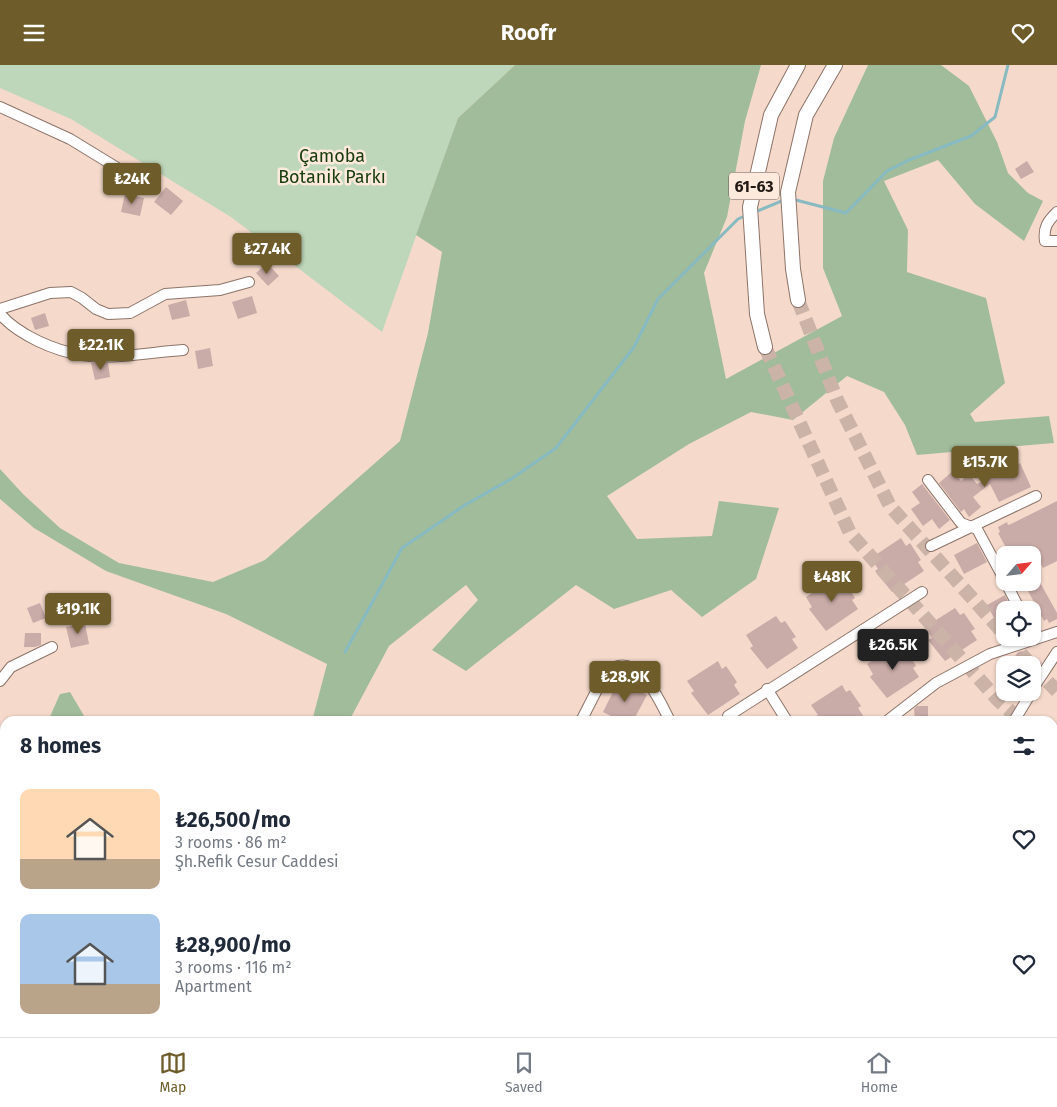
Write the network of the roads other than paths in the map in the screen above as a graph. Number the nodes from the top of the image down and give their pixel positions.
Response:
1 (798, 65) edge
2 (835, 65) edge
3 (0, 107) edge
4 (142, 183) dead end
5 (1057, 212) edge
6 (1057, 241) edge
7 (249, 282) dead end
8 (798, 300) tunnel mouth
9 (0, 309) edge
10 (0, 314) edge
11 (765, 347) tunnel mouth
12 (183, 350) dead end
13 (928, 480) dead end
14 (1036, 496) dead end
15 (970, 527) junction
16 (931, 546) dead end
17 (996, 565) edge
18 (922, 593) dead end
19 (1057, 632) edge
20 (1041, 635) edge
21 (1010, 646) edge
22 (52, 647) dead end
23 (1057, 652) edge
24 (1041, 677) edge
25 (0, 681) edge
26 (767, 689) junction
27 (1026, 701) edge
28 (728, 715) dead end
29 (584, 716) edge
30 (667, 716) edge
31 (783, 716) edge
32 (893, 716) edge
33 (1017, 716) edge

1 - 11 main road, 61-63
2 - 8 main road, 61-63
3 - 4 street
5 - 6 street
7 - 9 street
10 - 12 street
13 - 15 street
14 - 15 street
15 - 16 street
15 - 17 street
18 - 26 street
19 - 20 street
21 - 32 street
22 - 25 street
23 - 24 street
26 - 28 street
26 - 31 street
27 - 33 street
29 - 30 street

